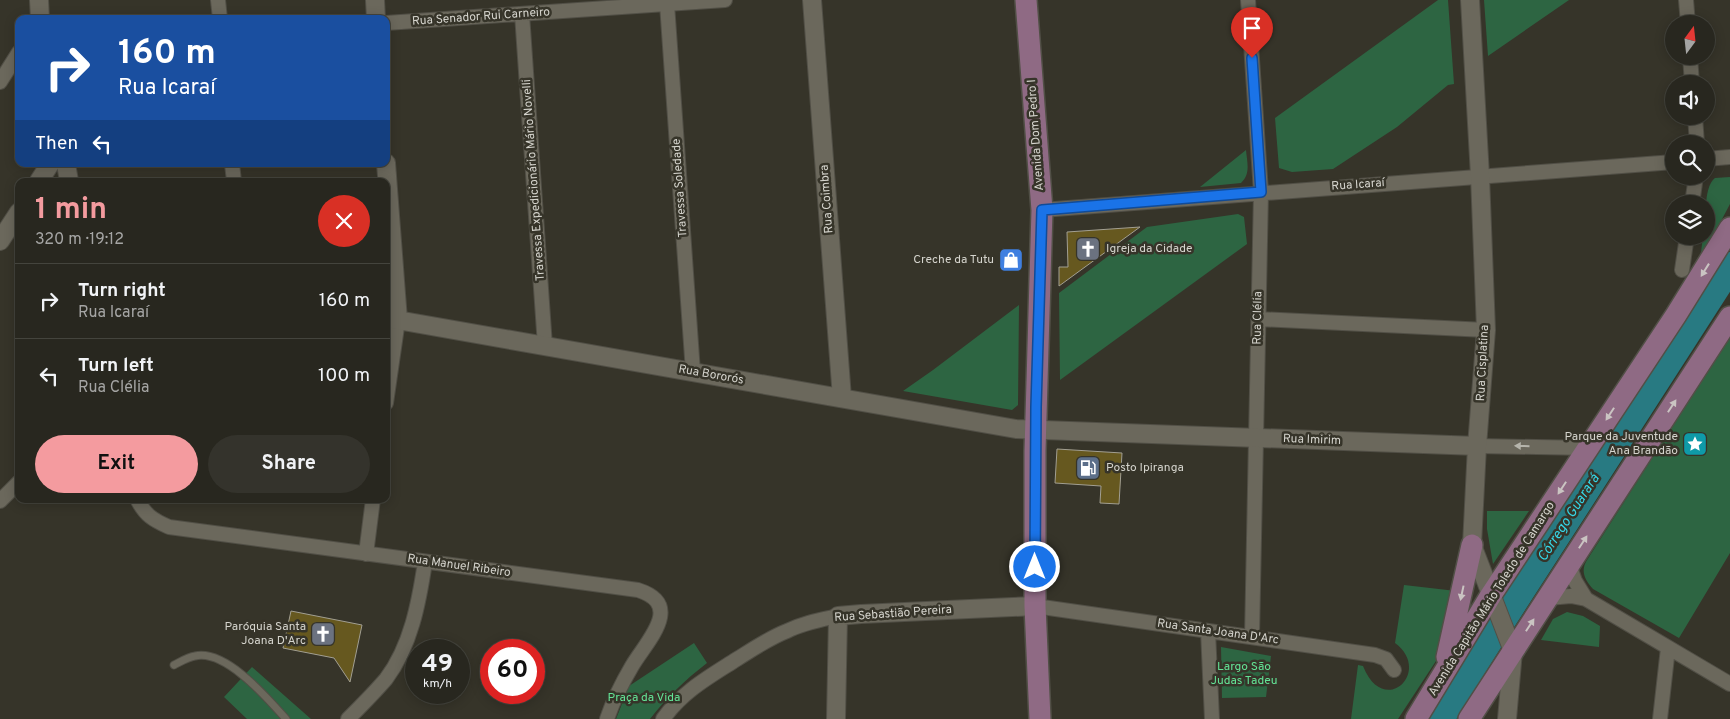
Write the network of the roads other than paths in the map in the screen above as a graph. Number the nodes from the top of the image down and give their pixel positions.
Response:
1 (39, 0) edge
2 (218, 0) edge
3 (375, 0) edge
4 (724, 0) edge
5 (812, 0) edge
6 (1026, 0) edge
7 (1248, 0) edge
8 (1470, 0) edge
9 (1686, 0) edge
10 (642, 3) edge
11 (667, 4) junction
12 (522, 14) junction
13 (40, 15) edge
14 (220, 15) edge
15 (376, 15) edge
16 (1687, 15) edge
17 (390, 23) edge
18 (15, 58) edge
19 (0, 82) edge
20 (1730, 157) edge
21 (1715, 158) edge
22 (1665, 163) edge
23 (48, 167) edge
24 (1480, 176) junction
25 (41, 178) edge
26 (1261, 192) junction
27 (1042, 210) junction
28 (15, 218) edge
29 (1730, 228) edge
30 (0, 241) edge
31 (1686, 245) edge
32 (390, 267) edge
33 (1682, 270) dead end
34 (1730, 317) edge
35 (392, 319) edge
36 (1258, 319) junction
37 (1486, 330) junction
38 (545, 346) junction
39 (390, 347) edge
40 (693, 372) junction
41 (842, 398) junction
42 (1036, 430) junction
43 (1256, 438) junction
44 (1477, 446) junction
45 (1588, 448) junction
46 (15, 486) edge
47 (0, 501) edge
48 (139, 503) edge
49 (372, 503) edge
50 (1472, 545) junction
51 (366, 554) junction
52 (425, 562) junction
53 (1569, 564) junction
54 (1491, 595) junction
55 (1548, 598) junction
56 (1586, 599) junction
57 (1035, 606) junction
58 (838, 616) junction
59 (1208, 631) junction
60 (1252, 637) junction
61 (1510, 644) junction
62 (1668, 648) junction
63 (174, 665) dead end
64 (1394, 670) dead end
65 (1442, 678) junction
66 (1730, 684) edge
67 (286, 719) edge
68 (348, 719) edge
69 (607, 719) edge
70 (663, 719) edge
71 (836, 719) edge
72 (1040, 719) edge
73 (1212, 719) edge
74 (1416, 719) edge
75 (1469, 719) edge
76 (1507, 719) edge
77 (1660, 719) edge

1 - 13 street
2 - 14 street
3 - 15 street
4 - 11 street, Rua Senador Rui Carneiro
5 - 41 street, Rua Coimbra
6 - 27 main road, Avenida Dom Pedro I
7 - 26 street, Rua Clélia
8 - 24 street, Rua Cisplatina
9 - 16 street
10 - 11 street, Rua Senador Rui Carneiro
10 - 12 street, Rua Senador Rui Carneiro
11 - 40 street, Travessa Soledade
12 - 17 street, Rua Senador Rui Carneiro
12 - 38 street, Travessa Expedicionário Mário Novelli
18 - 19 street
20 - 21 street
22 - 24 street, Rua Icaraí
23 - 25 street
24 - 26 street, Rua Icaraí
24 - 37 street, Rua Cisplatina
26 - 27 street, Rua Icaraí
26 - 36 street, Rua Clélia
27 - 42 main road, Avenida Dom Pedro I
28 - 30 street
29 -> 45 main road, Avenida Capitão Mário Toledo de Camargo
31 - 33 street
32 - 35 street
53 -> 34 main road
35 - 38 street, Rua Bororós
35 - 39 street
36 - 37 street
36 - 43 street, Rua Clélia
37 - 44 street, Rua Cisplatina
38 - 40 street, Rua Bororós
40 - 41 street, Rua Bororós
41 - 42 street, Rua Bororós
42 - 43 street, Rua Imirim
42 - 57 main road, Avenida Dom Pedro I
43 - 44 street, Rua Imirim
43 - 60 street, Rua Clélia
45 -> 44 street, Rua Imirim
44 - 50 street, Rua Cisplatina
45 -> 54 main road, Avenida Capitão Mário Toledo de Camargo
46 - 47 street
48 - 51 street, Rua Manuel Ribeiro
49 - 51 street
50 - 54 street, Rua Cisplatina
50 -> 65 main road
51 - 52 street, Rua Manuel Ribeiro
52 - 68 street
52 - 69 street, Rua Manuel Ribeiro
53 - 55 main road
53 - 56 street
54 - 61 street, Rua Cisplatina
54 - 65 main road, Avenida Capitão Mário Toledo de Camargo
55 - 56 street
61 -> 55 main road
56 - 62 street
57 - 58 street, Rua Sebastião Pereira
57 - 59 street, Rua Santa Joana D'Arc
57 - 72 main road, Avenida Dom Pedro I
58 - 70 street, Rua Sebastião Pereira
58 - 71 street
59 - 60 street, Rua Santa Joana D'Arc
59 - 73 street
60 - 64 street, Rua Santa Joana D'Arc
61 - 75 main road
61 - 76 street, Rua Cisplatina
62 - 66 street
62 - 77 street
63 - 67 lane
65 - 74 main road, Avenida Capitão Mário Toledo de Camargo

